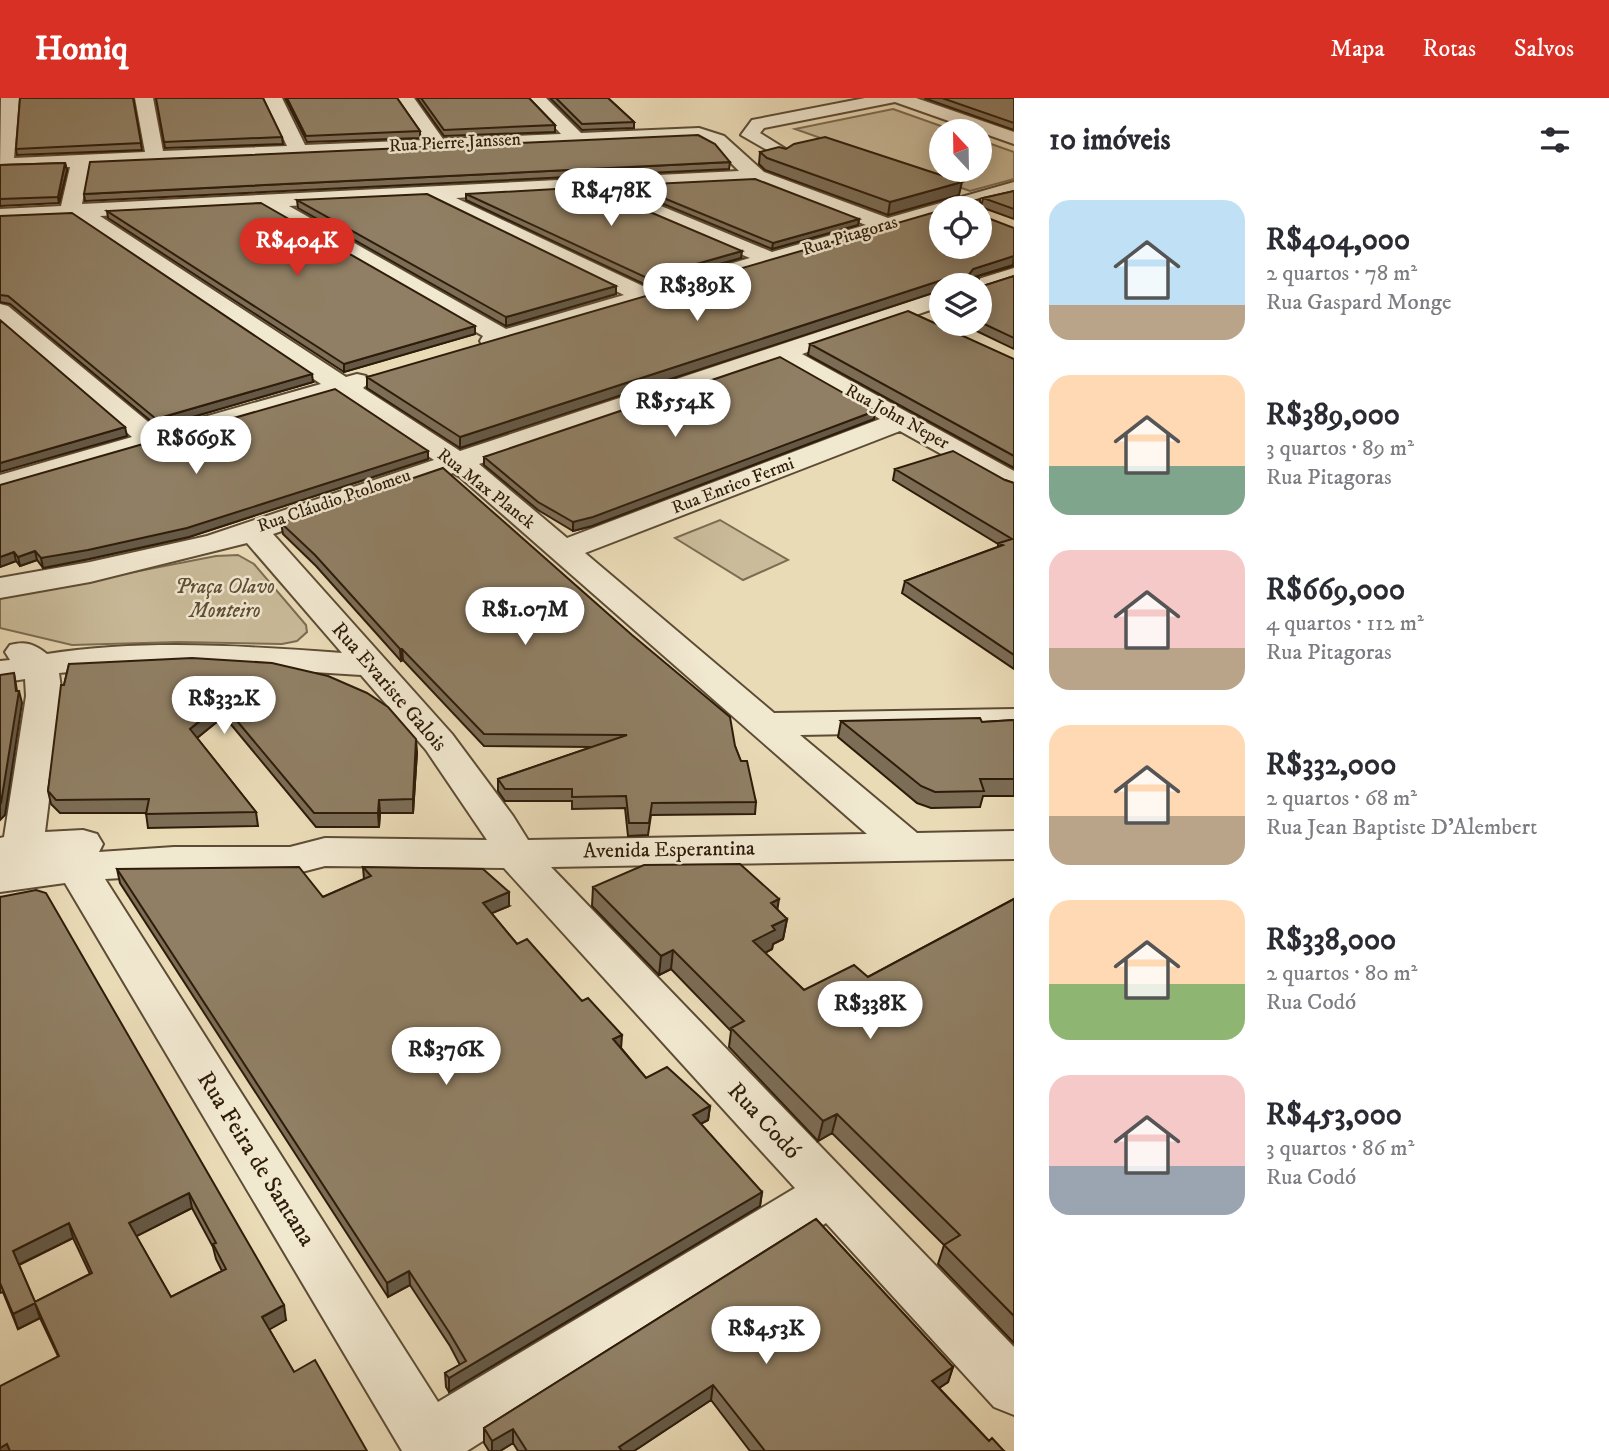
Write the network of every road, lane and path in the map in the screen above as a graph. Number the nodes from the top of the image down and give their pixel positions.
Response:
1 (10, 98) edge
2 (144, 98) edge
3 (273, 98) edge
4 (405, 98) edge
5 (536, 98) edge
6 (892, 98) edge
7 (899, 98) edge
8 (795, 105) dead end
9 (821, 112) junction
10 (575, 137) junction
11 (1014, 138) edge
12 (438, 144) junction
13 (298, 150) junction
14 (783, 153) edge
15 (155, 157) junction
16 (81, 160) junction
17 (2, 164) edge
18 (757, 176) junction
19 (592, 184) junction
20 (1014, 188) edge
21 (430, 193) junction
22 (990, 196) edge
23 (265, 201) junction
24 (79, 211) junction
25 (929, 214) edge
26 (0, 215) edge
27 (886, 225) junction
28 (770, 259) junction
29 (1014, 275) edge
30 (992, 282) edge
31 (645, 296) junction
32 (929, 302) edge
33 (907, 309) junction
34 (0, 311) edge
35 (929, 320) edge
36 (504, 338) junction
37 (466, 349) edge
38 (779, 352) junction
39 (379, 375) edge
40 (341, 387) junction
41 (903, 420) junction
42 (151, 439) junction
43 (454, 461) junction
44 (1014, 483) edge
45 (0, 484) edge
46 (252, 529) junction
47 (563, 551) junction
48 (0, 588) edge
49 (0, 645) edge
50 (371, 665) junction
51 (41, 666) junction
52 (0, 672) edge
53 (1014, 720) edge
54 (767, 724) junction
55 (905, 845) junction
56 (1014, 845) edge
57 (325, 852) junction
58 (515, 854) junction
59 (6, 862) edge
60 (76, 867) junction
61 (831, 1193) junction
62 (1014, 1388) edge
63 (432, 1446) edge

1 - 17 street
2 - 15 street
3 - 13 street
4 - 12 street
5 - 10 street
6 - 9 street
7 - 11 street
8 - 9 street
9 - 14 street
10 - 12 street, Rua Pierre Janssen
10 - 18 street, Rua Pierre Janssen
12 - 13 street, Rua Pierre Janssen
13 - 15 street, Rua Pierre Janssen
15 - 16 street, Rua Pierre Janssen
16 - 17 street, Rua Pierre Janssen
16 - 24 street
18 - 19 street
18 - 27 street, Rua Pierre Janssen
19 - 21 street
19 - 28 street
20 - 22 street, Rua Pitagoras
21 - 23 street
21 - 31 street
23 - 24 street
23 - 36 street
24 - 26 street
24 - 40 street, Rua Max Planck
25 - 27 street, Rua Pitagoras
27 - 28 street, Rua Pitagoras
28 - 31 street, Rua Pitagoras
29 - 30 street
31 - 36 street, Rua Pitagoras
32 - 33 street, Rua Cláudio Ptolomeu
33 - 35 street
33 - 38 street, Rua Cláudio Ptolomeu
34 - 42 street
36 - 37 street, Rua Pitagoras
38 - 41 street, Rua John Neper
38 - 43 street, Rua Cláudio Ptolomeu
39 - 40 street
40 - 42 street
40 - 43 street, Rua Max Planck
41 - 44 street, Rua John Neper
41 - 47 street, Rua Enrico Fermi
42 - 45 street
43 - 46 street, Rua Cláudio Ptolomeu
43 - 47 street, Rua Max Planck
46 - 48 street, Rua Cláudio Ptolomeu
46 - 50 street, Rua Evariste Galois
47 - 54 street, Rua Max Planck
49 - 51 street
50 - 51 street
50 - 58 street, Rua Evariste Galois
51 - 52 street
51 - 59 street
53 - 54 street
54 - 55 street, Rua Max Planck
55 - 56 street, Avenida Esperantina
55 - 58 street, Avenida Esperantina
57 - 58 street, Avenida Esperantina
57 - 59 street, Avenida Esperantina
57 - 60 street, Avenida Esperantina
58 - 61 street, Rua Codó
59 - 60 street, Avenida Esperantina
60 - 63 street, Rua Feira de Santana
61 - 62 street, Rua Codó
61 - 63 street

